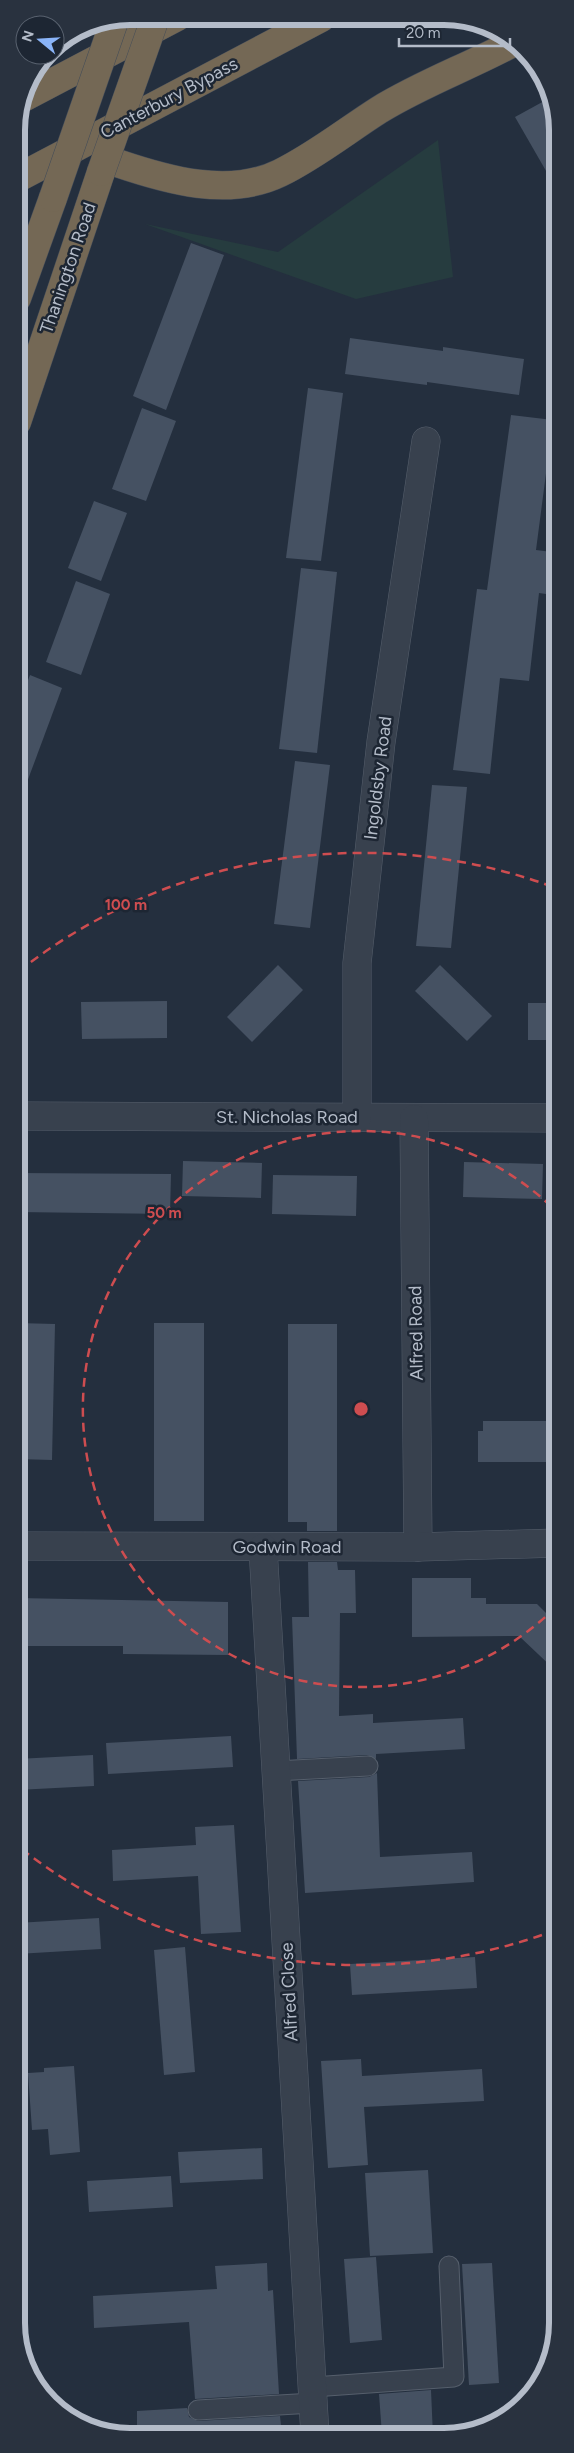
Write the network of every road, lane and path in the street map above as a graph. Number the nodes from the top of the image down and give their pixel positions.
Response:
1 (153, 25) edge
2 (160, 25) edge
3 (309, 25) edge
4 (112, 27) edge
5 (507, 46) edge
6 (32, 93) edge
7 (72, 146) junction
8 (108, 164) junction
9 (25, 175) edge
10 (25, 274) edge
11 (25, 398) edge
12 (426, 441) dead end
13 (25, 1116) edge
14 (357, 1117) junction
15 (549, 1118) edge
16 (414, 1119) junction
17 (549, 1543) edge
18 (25, 1546) edge
19 (418, 1547) junction
20 (263, 1548) junction
21 (368, 1766) dead end
22 (276, 1771) junction
23 (449, 2266) dead end
24 (313, 2395) junction
25 (198, 2410) dead end
26 (315, 2428) edge

1 - 8 highway, Thanington Road, bridge
2 - 6 highway
3 - 9 highway, Canterbury Bypass
4 - 7 highway, bridge
5 - 8 highway
7 - 8 highway
7 - 10 highway, bridge
8 - 11 highway, Thanington Road
12 - 14 street, Ingoldsby Road
13 - 14 street, St. Nicholas Road
14 - 16 street, St. Nicholas Road
15 - 16 street, St. Nicholas Road
16 - 19 street, Alfred Road
17 - 19 street, Godwin Road
18 - 20 street, Godwin Road
19 - 20 street, Godwin Road
20 - 22 street, Alfred Close
21 - 22 lane
22 - 24 street, Alfred Close
23 - 24 lane
24 - 25 lane
24 - 26 street, Alfred Close

